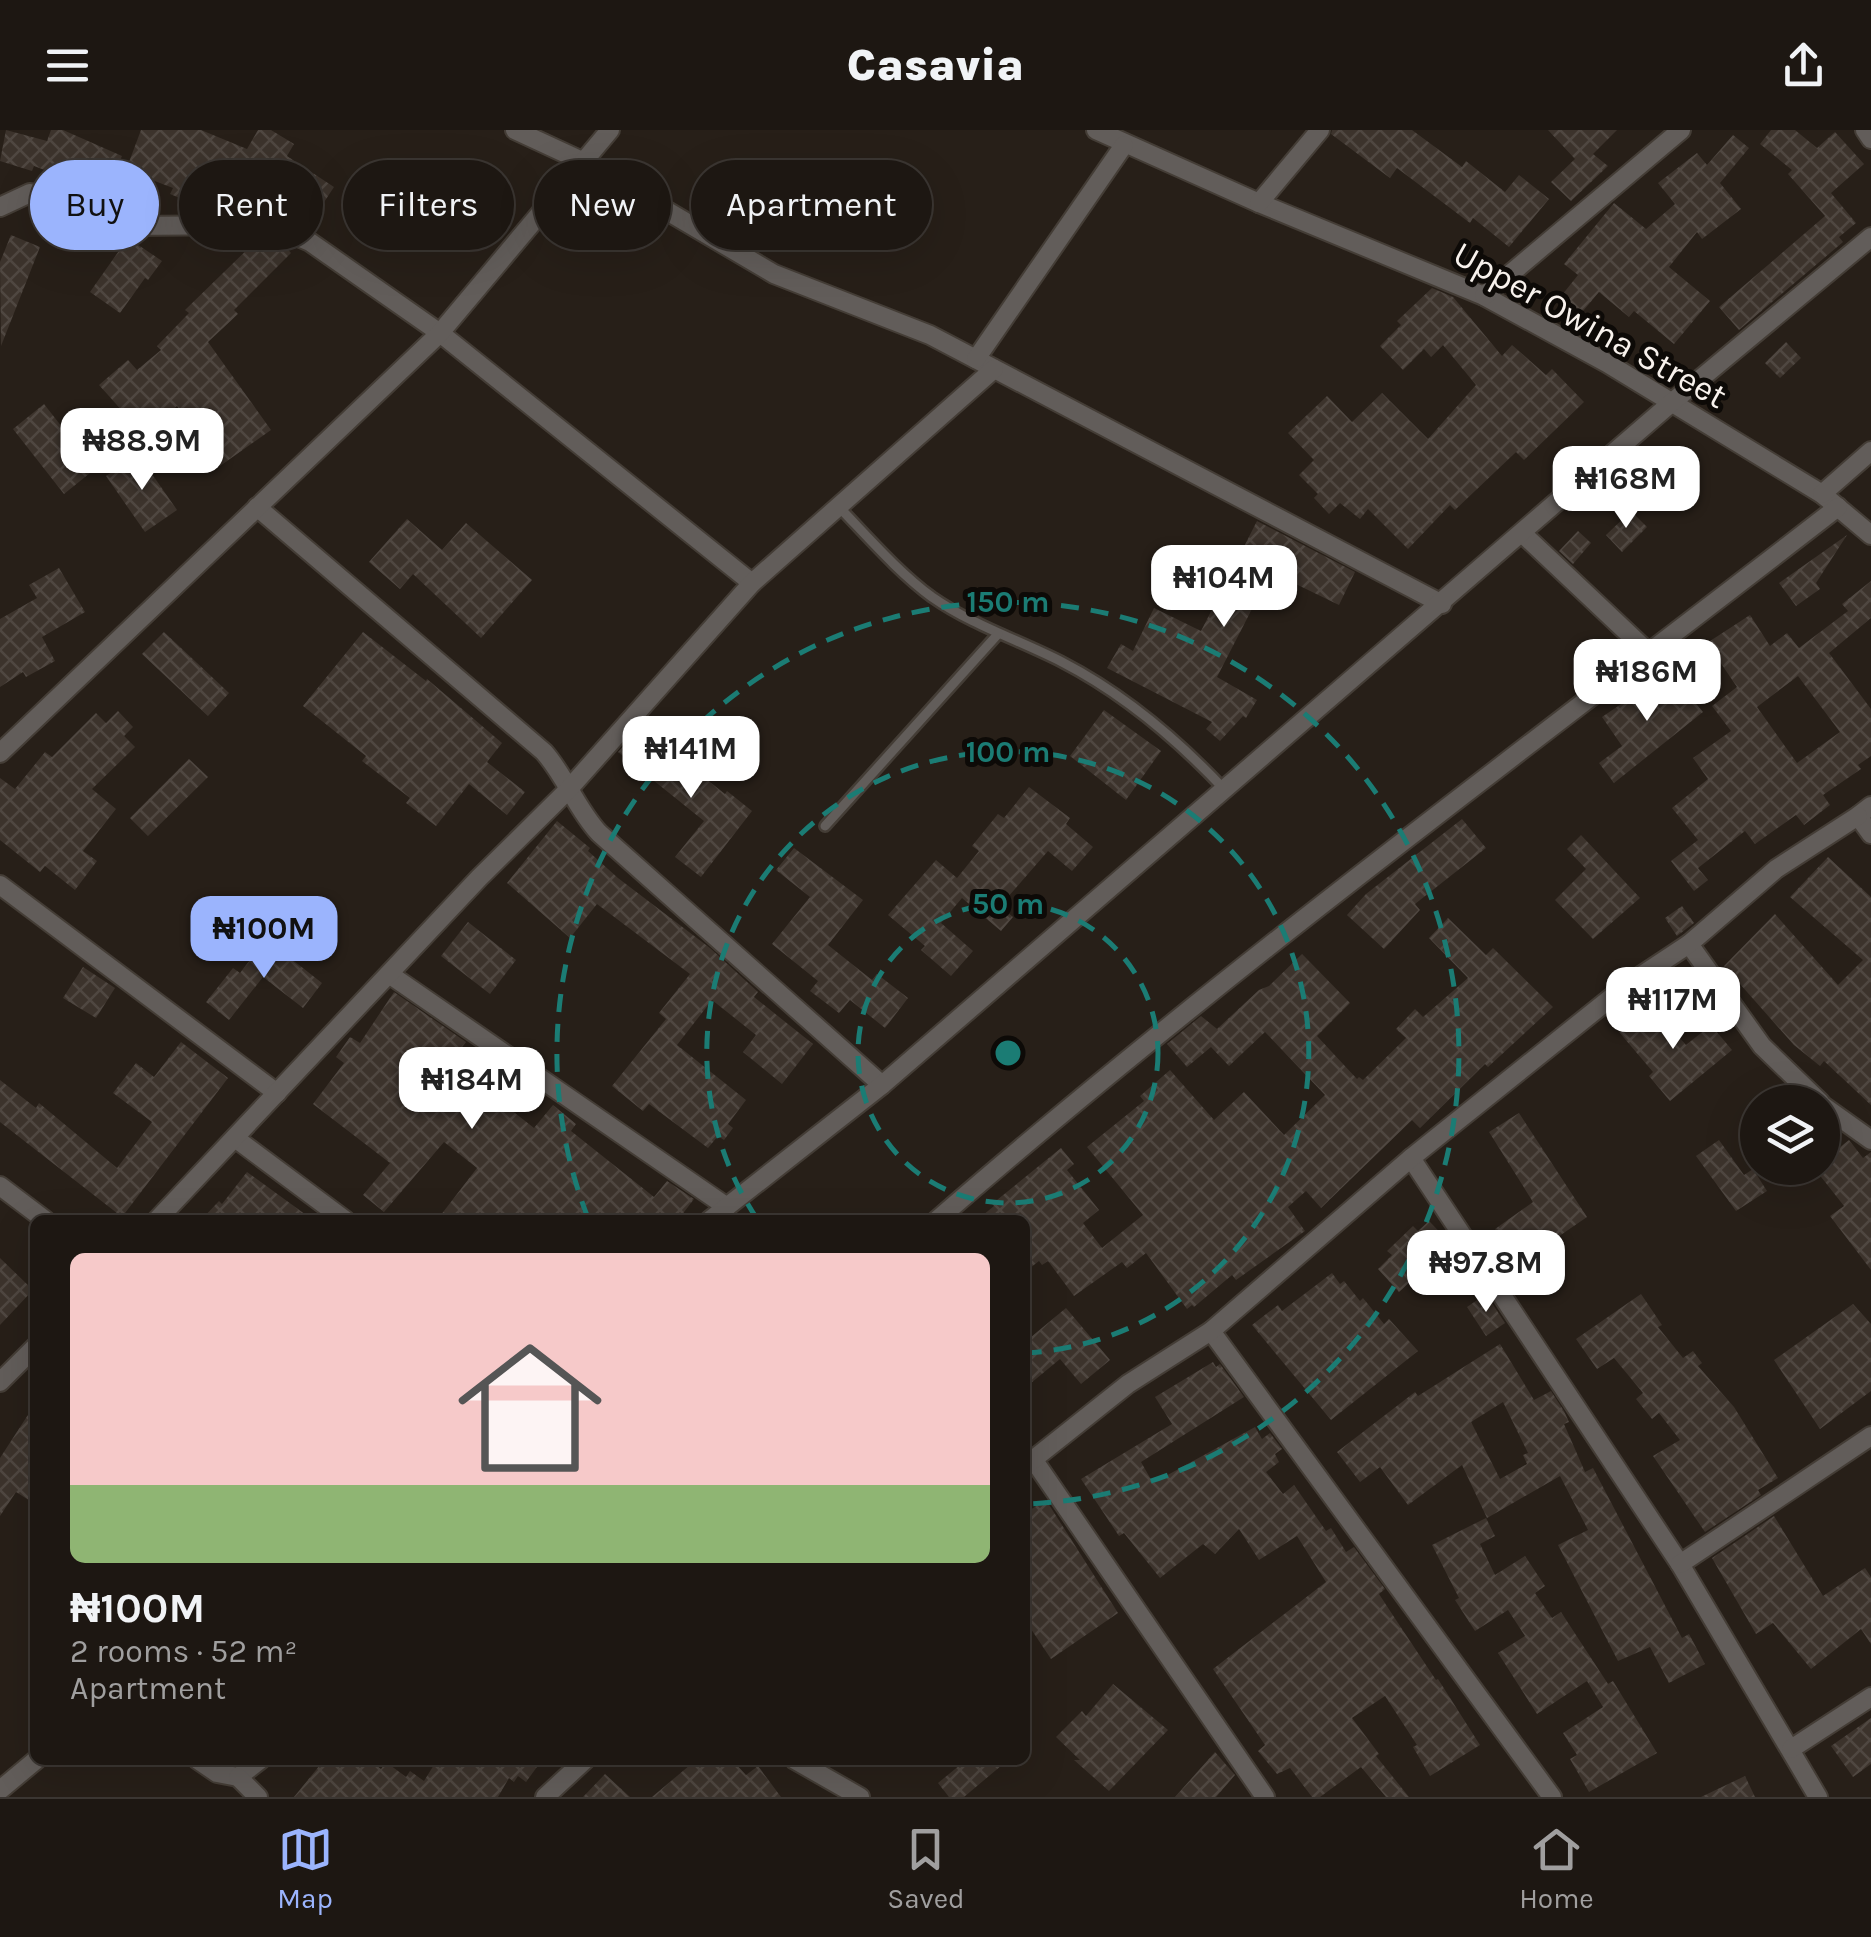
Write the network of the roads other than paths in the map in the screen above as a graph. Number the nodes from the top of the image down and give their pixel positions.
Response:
1 (515, 130) edge
2 (610, 130) edge
3 (1096, 130) edge
4 (1320, 130) edge
5 (1680, 130) edge
6 (1864, 130) edge
7 (1871, 139) edge
8 (1124, 145) junction
9 (580, 160) edge
10 (586, 160) edge
11 (1259, 203) junction
12 (0, 207) edge
13 (671, 213) edge
14 (534, 221) edge
15 (1871, 237) edge
16 (1484, 296) junction
17 (440, 333) junction
18 (976, 359) junction
19 (994, 369) junction
20 (1670, 404) junction
21 (1871, 451) edge
22 (1822, 494) junction
23 (257, 507) junction
24 (838, 507) junction
25 (1838, 507) junction
26 (1522, 534) junction
27 (1871, 536) edge
28 (752, 583) junction
29 (1442, 604) junction
30 (998, 634) junction
31 (1650, 654) junction
32 (0, 753) edge
33 (567, 790) junction
34 (1225, 790) junction
35 (1865, 811) edge
36 (825, 826) dead end
37 (1871, 834) edge
38 (0, 885) edge
39 (1689, 944) junction
40 (389, 974) junction
41 (882, 1085) junction
42 (1802, 1085) edge
43 (277, 1093) junction
44 (1840, 1118) edge
45 (235, 1138) junction
46 (1871, 1140) edge
47 (1411, 1158) junction
48 (0, 1186) edge
49 (727, 1207) junction
50 (39, 1215) edge
51 (163, 1215) edge
52 (338, 1215) edge
53 (717, 1215) edge
54 (943, 1215) edge
55 (1211, 1331) junction
56 (30, 1351) edge
57 (0, 1382) edge
58 (1871, 1436) edge
59 (1030, 1461) edge
60 (1030, 1463) edge
61 (1680, 1564) junction
62 (1871, 1697) edge
63 (1790, 1749) junction
64 (30, 1765) edge
65 (205, 1765) edge
66 (254, 1765) edge
67 (579, 1765) edge
68 (803, 1765) edge
69 (238, 1778) junction
70 (0, 1790) edge
71 (855, 1796) edge
72 (258, 1797) edge
73 (544, 1797) edge
74 (1266, 1797) edge
75 (1552, 1797) edge
76 (1818, 1797) edge

1 - 9 street
2 - 10 street
3 - 8 street, Upper Owina Street
4 - 11 street
5 - 16 street
6 - 7 street
8 - 11 street, Upper Owina Street
8 - 18 street
11 - 16 street, Upper Owina Street
12 - 17 street
13 - 18 street
14 - 17 street
15 - 20 street
16 - 20 street, Upper Owina Street
17 - 23 street
17 - 28 street
18 - 19 street
19 - 24 street
19 - 29 street
20 - 22 street, Upper Owina Street
20 - 26 street
21 - 22 street
22 - 25 street, Upper Owina Street
23 - 32 street
23 - 33 street
24 - 28 street
24 - 30 lane
25 - 27 street, Upper Owina Street
25 - 31 street
26 - 29 street
26 - 31 street
28 - 33 street
29 - 34 street
30 - 34 lane
30 - 36 lane
31 - 54 street
33 - 40 street
33 - 41 street
34 - 41 street
35 - 37 street
35 - 39 street
38 - 43 street
39 - 42 street
39 - 47 street
40 - 43 street
40 - 49 street
41 - 49 street
43 - 45 street
44 - 46 street
45 - 51 street
45 - 52 street
47 - 55 street
47 - 61 street
48 - 50 street
49 - 53 street
55 - 59 street
55 - 75 street
56 - 57 street
58 - 61 street
60 - 74 street
61 - 63 street
62 - 63 street
63 - 76 street
64 - 70 street
65 - 69 street
66 - 69 street
67 - 73 street
68 - 71 street
69 - 72 street

